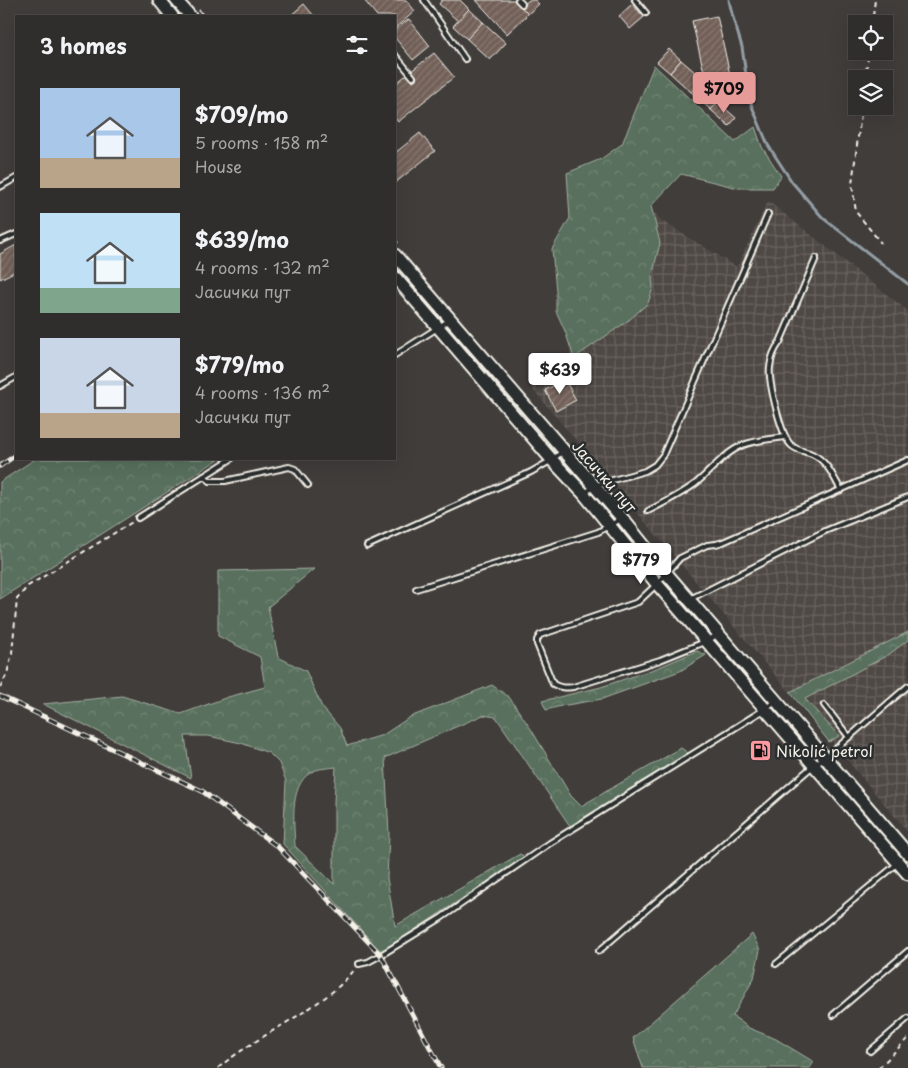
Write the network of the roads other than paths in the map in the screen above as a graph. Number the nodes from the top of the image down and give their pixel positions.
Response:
1 (159, 0) edge
2 (176, 0) edge
3 (424, 0) edge
4 (518, 0) edge
5 (635, 0) edge
6 (522, 4) dead end
7 (646, 12) dead end
8 (171, 15) edge
9 (189, 15) edge
10 (396, 56) edge
11 (465, 59) dead end
12 (413, 78) dead end
13 (15, 179) edge
14 (0, 187) edge
15 (768, 214) dead end
16 (15, 234) edge
17 (0, 242) edge
18 (396, 256) edge
19 (816, 258) dead end
20 (408, 270) junction
21 (396, 278) edge
22 (451, 320) junction
23 (439, 327) junction
24 (396, 354) edge
25 (15, 378) edge
26 (0, 386) edge
27 (785, 437) junction
28 (563, 451) junction
29 (229, 460) edge
30 (552, 460) junction
31 (908, 460) edge
32 (204, 476) junction
33 (308, 485) dead end
34 (593, 486) junction
35 (841, 490) junction
36 (584, 494) junction
37 (908, 498) edge
38 (648, 511) dead end
39 (138, 518) road end
40 (622, 518) junction
41 (610, 526) junction
42 (367, 546) dead end
43 (667, 574) junction
44 (657, 584) junction
45 (416, 590) dead end
46 (690, 599) junction
47 (719, 634) junction
48 (707, 641) junction
49 (908, 686) edge
50 (903, 691) junction
51 (908, 696) edge
52 (776, 700) junction
53 (824, 705) dead end
54 (765, 709) junction
55 (849, 737) junction
56 (825, 758) junction
57 (814, 765) junction
58 (908, 854) edge
59 (898, 863) junction
60 (908, 874) edge
61 (599, 951) dead end
62 (908, 951) edge
63 (359, 964) road end
64 (776, 964) dead end
65 (833, 1015) dead end
66 (908, 1018) edge
67 (870, 1051) dead end

1 - 8 main road
2 - 9 main road
3 - 11 lane
4 - 6 lane
5 - 7 lane
10 - 12 lane
13 - 14 lane
15 - 34 lane
16 - 17 lane
18 - 20 main road, Јасички пут
19 - 27 lane
20 - 21 lane
20 - 22 main road, Јасички пут
21 - 23 main road, Јасички пут
22 - 23 lane
22 - 28 main road, Јасички пут
23 - 24 lane
23 - 30 main road, Јасички пут
25 - 26 lane
27 - 35 lane
27 - 38 lane
28 - 30 lane
28 - 34 main road, Јасички пут
29 - 32 lane
30 - 36 main road, Јасички пут
30 - 42 lane
31 - 35 lane
32 - 33 lane
32 - 39 lane
34 - 36 lane
34 - 40 main road, Јасички пут
35 - 43 lane
36 - 41 main road, Јасички пут
37 - 46 lane
40 - 41 lane
40 - 43 main road, Јасички пут
41 - 44 main road, Јасички пут
41 - 45 lane
43 - 44 lane
43 - 46 main road, Јасички пут
44 - 48 main road, Јасички пут
44 - 48 lane
46 - 47 main road, Јасички пут
47 - 48 lane
47 - 52 main road, Јасички пут
48 - 54 main road, Јасички пут
49 - 50 lane
50 - 51 lane
50 - 55 lane
52 - 54 lane
52 - 56 main road, Јасички пут
53 - 55 lane
54 - 57 main road, Јасички пут
54 - 63 lane
55 - 56 lane
56 - 57 lane
56 - 58 main road, Јасички пут
57 - 59 main road, Јасички пут
57 - 61 lane
59 - 60 main road, Јасички пут
59 - 64 lane
62 - 65 lane
66 - 67 lane

